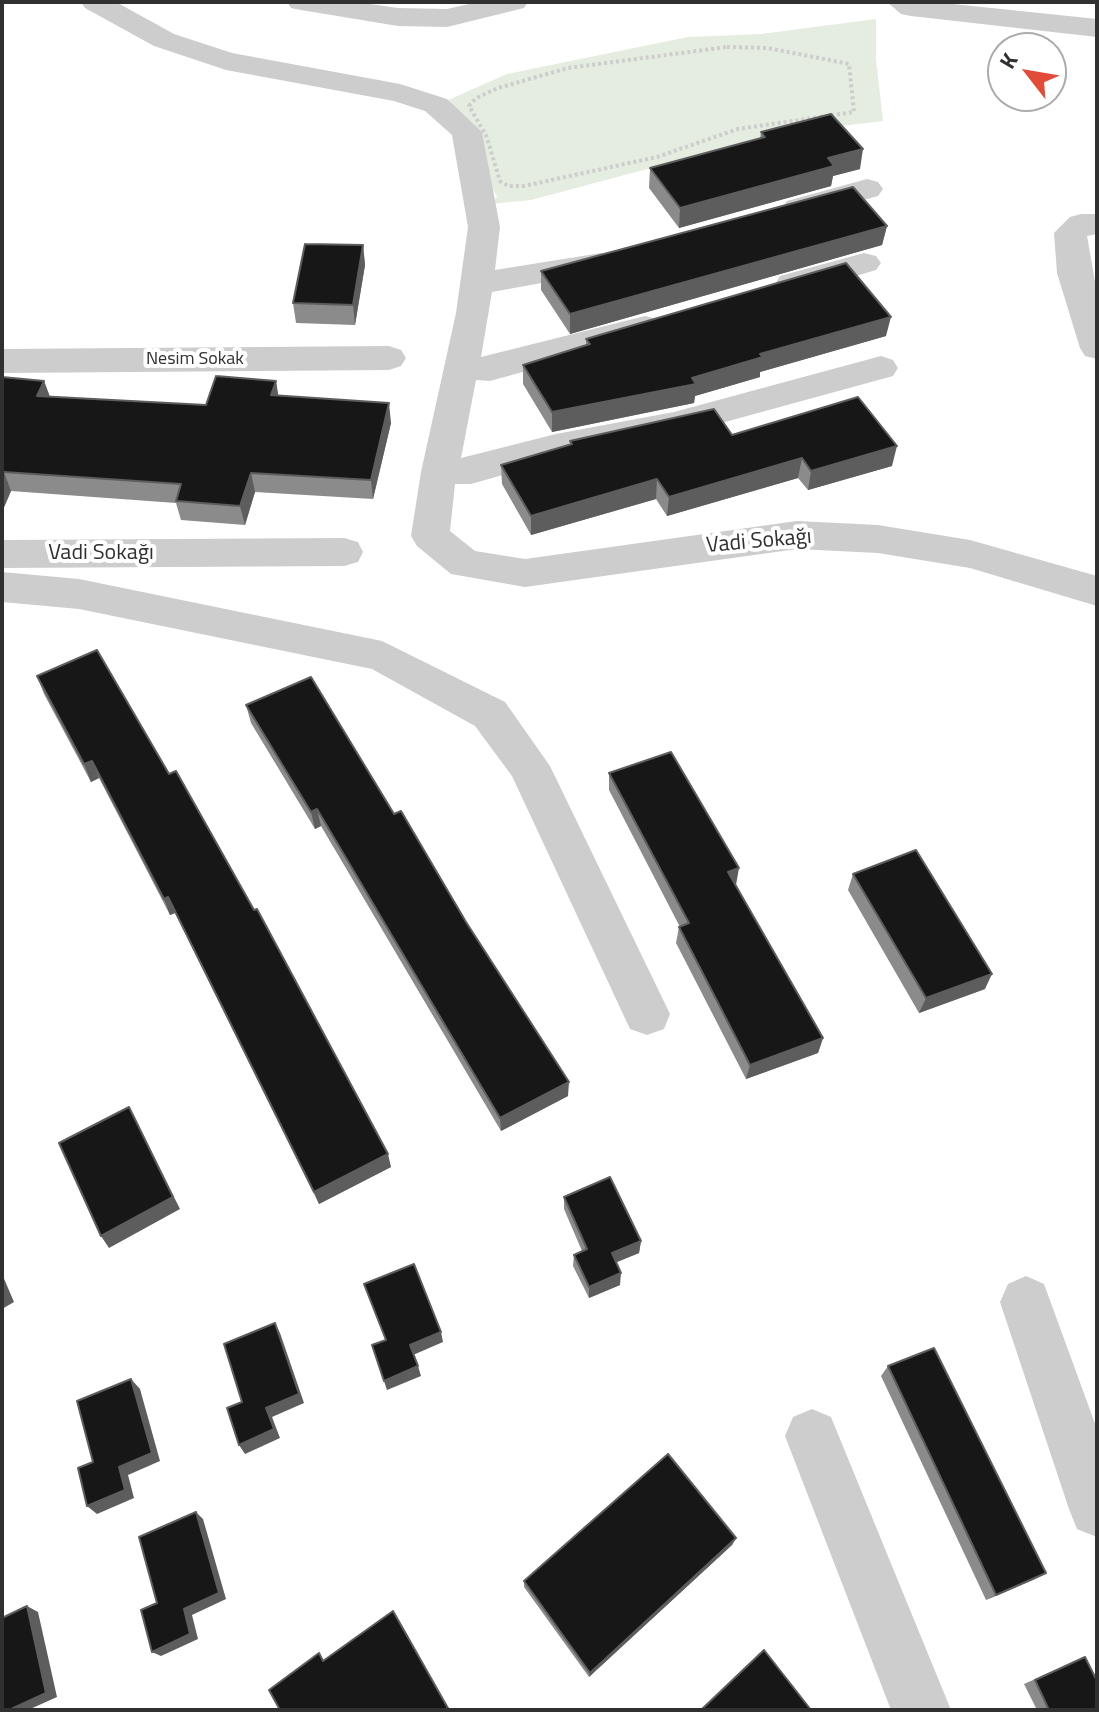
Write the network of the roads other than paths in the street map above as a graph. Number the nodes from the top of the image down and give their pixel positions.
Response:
1 (95, 2) edge
2 (301, 2) edge
3 (514, 2) edge
4 (901, 2) edge
5 (1097, 28) edge
6 (867, 189) dead end
7 (762, 218) edge
8 (1097, 224) edge
9 (627, 256) edge
10 (864, 263) dead end
11 (477, 283) junction
12 (759, 294) edge
13 (683, 317) edge
14 (1097, 348) edge
15 (389, 358) dead end
16 (2, 361) edge
17 (461, 368) junction
18 (881, 368) dead end
19 (439, 472) junction
20 (344, 552) dead end
21 (2, 554) edge
22 (2, 587) edge
23 (1097, 591) edge
24 (647, 1014) dead end
25 (1026, 1302) dead end
26 (812, 1436) dead end
27 (1097, 1509) edge
28 (921, 1710) edge

1 - 11 street
2 - 3 street
4 - 5 street
6 - 7 street
8 - 14 street
9 - 11 street
10 - 12 street
11 - 17 street
13 - 17 street
15 - 16 street, Nesim Sokak
17 - 19 street
18 - 19 street
19 - 23 street, Vadi Sokağı
20 - 21 street, Vadi Sokağı
22 - 24 street
25 - 27 street
26 - 28 street

